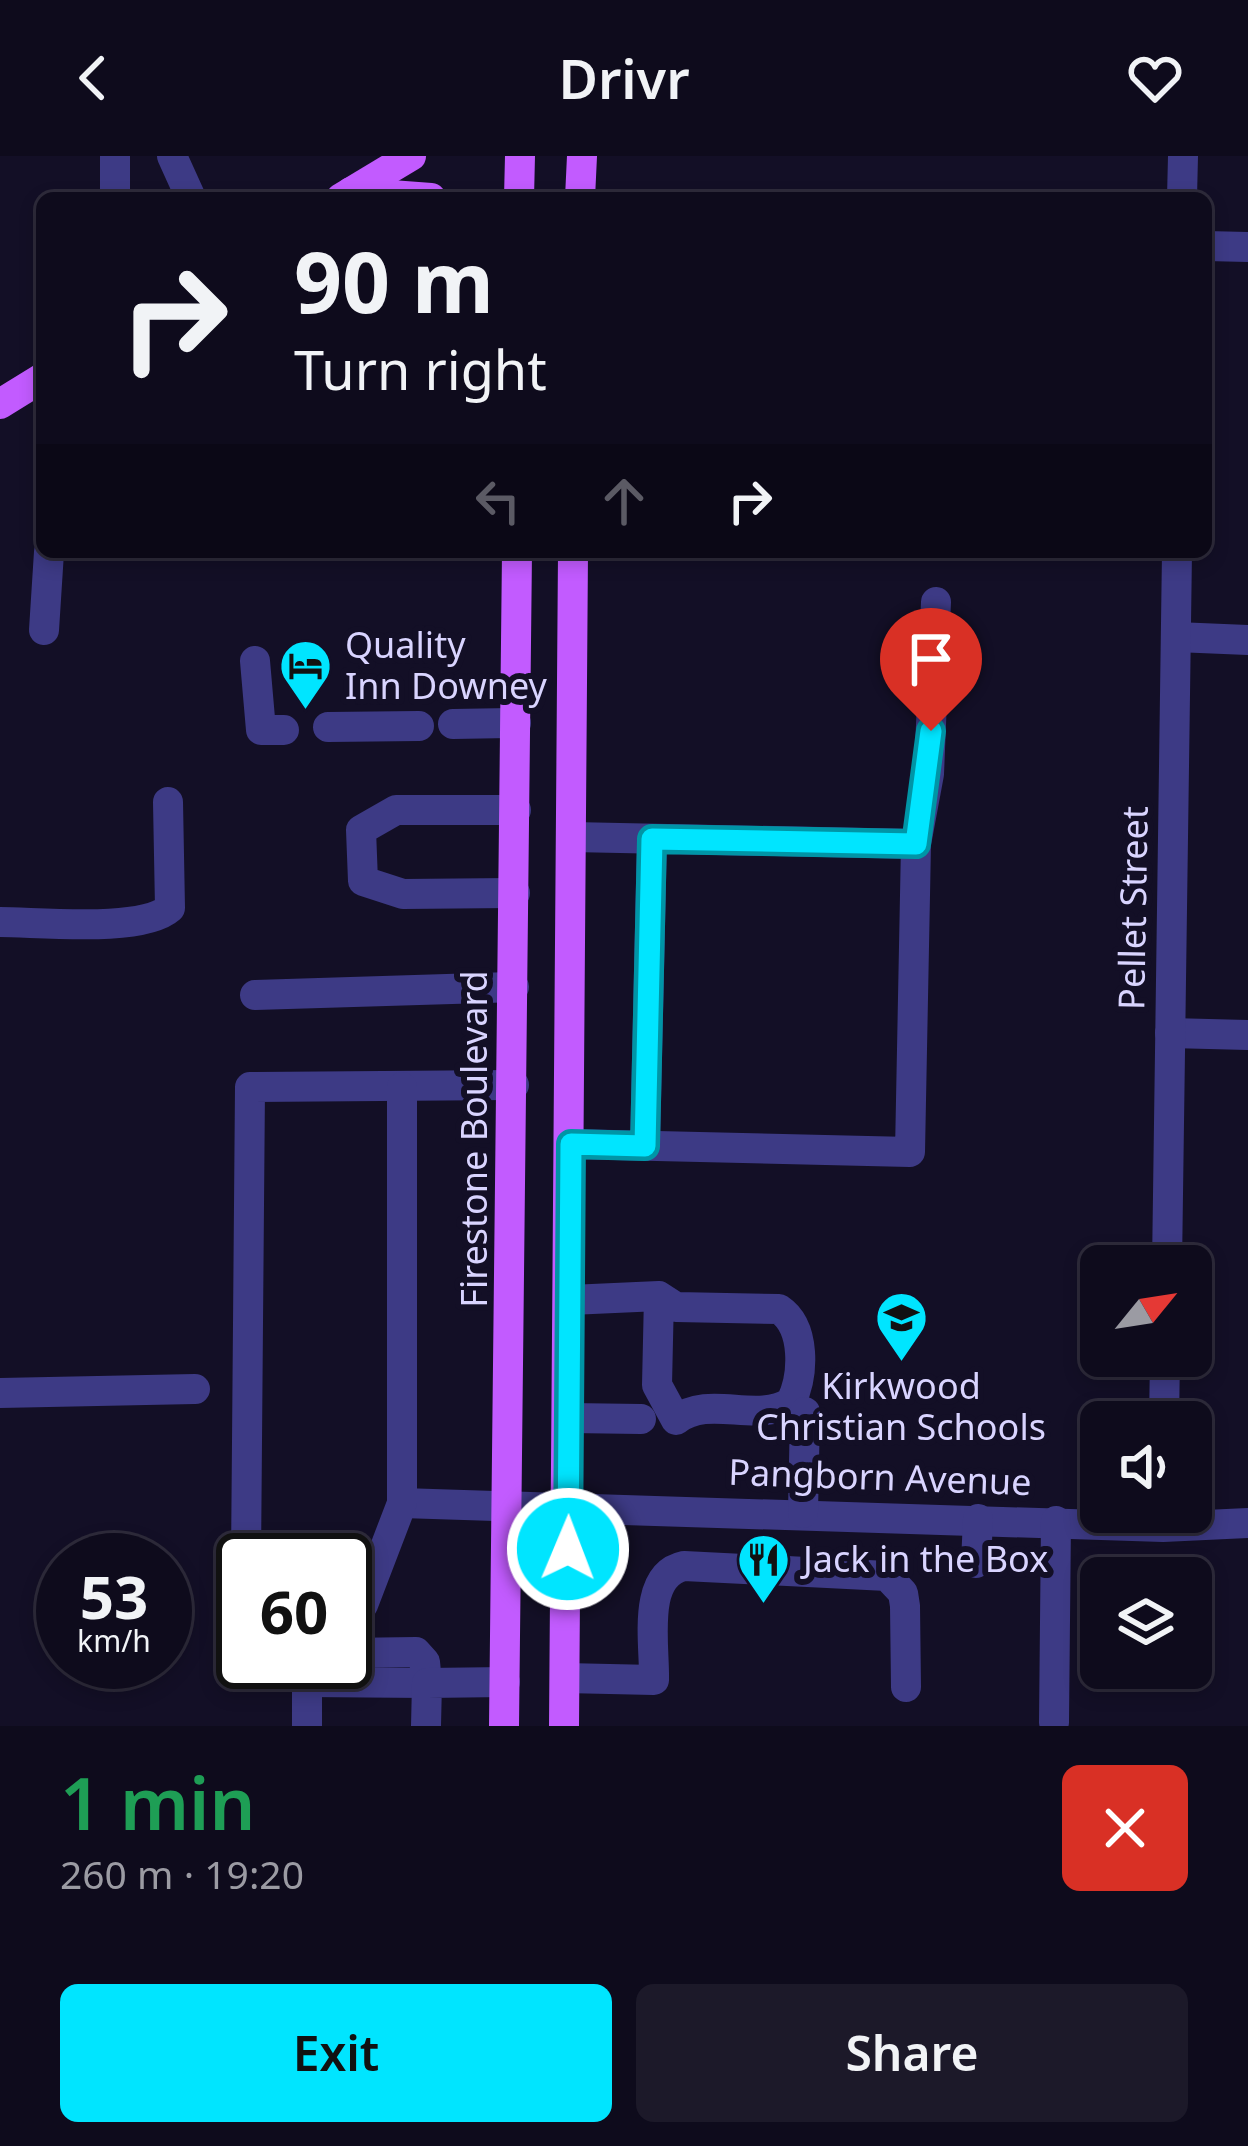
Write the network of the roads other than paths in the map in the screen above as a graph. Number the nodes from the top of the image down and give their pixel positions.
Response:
1 (115, 156) edge
2 (172, 156) edge
3 (411, 156) edge
4 (520, 156) edge
5 (582, 156) edge
6 (1183, 156) edge
7 (115, 192) edge
8 (188, 192) edge
9 (351, 192) edge
10 (519, 192) edge
11 (580, 192) edge
12 (1182, 192) edge
13 (1212, 246) edge
14 (1248, 247) edge
15 (36, 385) edge
16 (0, 404) edge
17 (49, 558) edge
18 (517, 558) edge
19 (573, 558) edge
20 (1177, 558) edge
21 (936, 602) dead end
22 (44, 630) dead end
23 (1176, 637) junction
24 (1248, 640) edge
25 (255, 661) dead end
26 (516, 723) junction
27 (454, 724) dead end
28 (419, 726) dead end
29 (328, 727) dead end
30 (284, 730) dead end
31 (168, 802) dead end
32 (516, 810) junction
33 (572, 837) junction
34 (652, 839) junction
35 (916, 844) junction
36 (515, 893) junction
37 (0, 922) edge
38 (514, 987) junction
39 (255, 994) dead end
40 (1170, 1033) junction
41 (1248, 1035) edge
42 (514, 1085) junction
43 (402, 1087) junction
44 (571, 1144) junction
45 (645, 1146) junction
46 (1167, 1245) edge
47 (658, 1296) junction
48 (570, 1300) junction
49 (195, 1388) dead end
50 (0, 1393) edge
51 (805, 1412) dead end
52 (570, 1418) junction
53 (641, 1419) dead end
54 (402, 1503) junction
55 (510, 1504) junction
56 (569, 1507) junction
57 (803, 1513) junction
58 (978, 1519) junction
59 (1056, 1521) junction
60 (1080, 1521) edge
61 (1212, 1521) edge
62 (1248, 1523) edge
63 (246, 1533) edge
64 (976, 1563) dead end
65 (372, 1581) edge
66 (372, 1653) edge
67 (372, 1678) edge
68 (565, 1678) junction
69 (505, 1682) junction
70 (427, 1683) junction
71 (906, 1687) dead end
72 (307, 1689) edge
73 (1054, 1722) dead end
74 (307, 1726) edge
75 (426, 1726) edge
76 (504, 1726) edge
77 (564, 1726) edge

1 - 7 street
2 - 8 street
3 - 9 main road
4 - 10 main road
5 - 11 main road
6 - 12 street
13 - 14 street
15 - 16 main road
17 - 22 street
18 - 26 main road, Firestone Boulevard
19 - 33 main road
20 - 23 street, Pellet Street
21 - 35 street
23 - 24 street
23 - 40 street, Pellet Street
25 - 30 street
26 - 27 street
26 - 32 main road, Firestone Boulevard
28 - 29 street
31 - 37 street
32 - 36 main road, Firestone Boulevard
32 - 36 street
33 - 34 street
33 - 44 main road
34 - 35 street
34 - 45 street
35 - 45 street
36 - 38 main road, Firestone Boulevard
38 - 39 street
38 - 42 main road, Firestone Boulevard
40 - 41 street
40 - 46 street, Pellet Street
42 - 43 street
42 - 55 main road, Firestone Boulevard
43 - 54 street
43 - 63 street
44 - 45 street
44 - 48 main road
47 - 47 street
47 - 48 street
48 - 52 main road
49 - 50 street
51 - 57 street
52 - 53 street
52 - 56 main road
54 - 55 street, Pangborn Avenue
54 - 65 street
55 - 56 street, Pangborn Avenue
55 - 69 main road, Firestone Boulevard
56 - 57 street, Pangborn Avenue
56 - 68 main road
57 - 58 street, Pangborn Avenue
58 - 59 street, Pangborn Avenue
58 - 64 street
59 - 60 street, Pangborn Avenue
59 - 73 street
61 - 62 street, Pangborn Avenue
66 - 70 street
67 - 70 street
68 - 71 street
68 - 77 main road
69 - 70 street
69 - 76 main road, Firestone Boulevard
70 - 75 street
72 - 74 street

